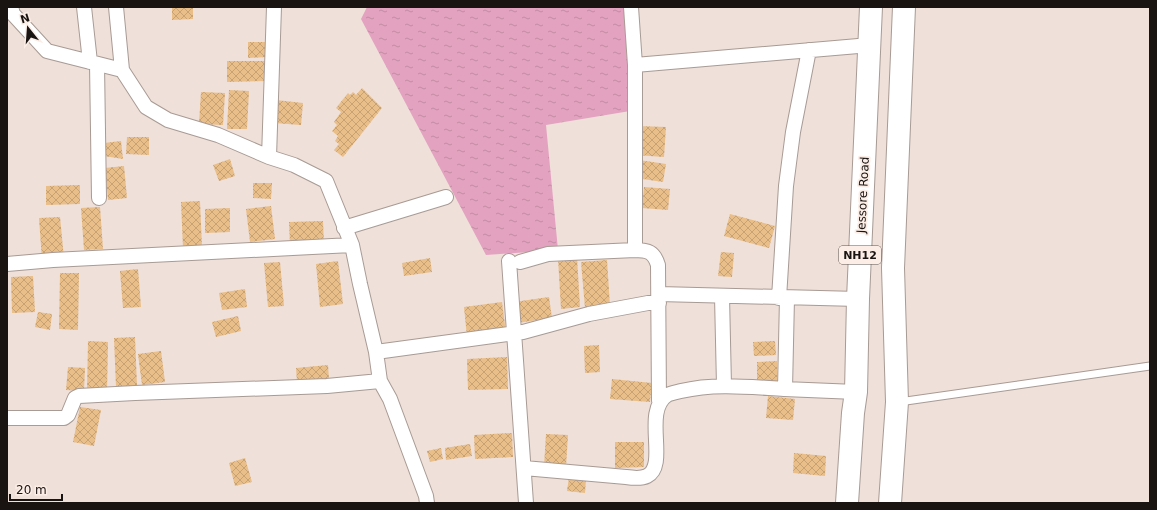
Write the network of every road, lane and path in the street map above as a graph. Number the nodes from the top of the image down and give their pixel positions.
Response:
1 (11, 7) edge
2 (84, 7) edge
3 (116, 7) edge
4 (274, 7) edge
5 (631, 7) edge
6 (871, 7) edge
7 (904, 7) edge
8 (870, 45) junction
9 (809, 50) junction
10 (94, 63) junction
11 (635, 65) junction
12 (122, 70) junction
13 (269, 157) junction
14 (446, 197) dead end
15 (99, 198) dead end
16 (344, 228) junction
17 (352, 245) junction
18 (635, 250) junction
19 (7, 264) edge
20 (722, 296) junction
21 (783, 298) junction
22 (659, 299) junction
23 (858, 299) junction
24 (514, 334) junction
25 (376, 352) junction
26 (1150, 366) edge
27 (380, 381) junction
28 (724, 386) junction
29 (785, 389) junction
30 (856, 392) junction
31 (659, 402) junction
32 (897, 402) junction
33 (7, 418) edge
34 (524, 468) junction
35 (427, 503) edge
36 (526, 503) edge
37 (847, 503) edge
38 (890, 503) edge

1 - 10 street
2 - 10 street
3 - 12 street
4 - 13 street
5 - 11 street
6 - 8 highway, Jessore Road / NH12
7 - 32 highway, NH12
8 - 9 street
8 - 23 highway, Jessore Road / NH12
9 - 11 street
9 - 21 street
10 - 12 street
10 - 15 street
11 - 18 street
12 - 13 street
13 - 16 street
14 - 16 street
16 - 17 street
17 - 19 street
17 - 25 street
18 - 22 street
18 - 24 street
20 - 21 street
20 - 22 street
20 - 28 street
21 - 23 street
21 - 29 street
22 - 24 street
22 - 31 street
23 - 30 highway, Jessore Road / NH12
24 - 25 street
24 - 34 street
25 - 27 street
26 - 32 lane
27 - 33 street
27 - 35 street
28 - 29 street
28 - 31 street
29 - 30 street
30 - 37 highway, Jessore Road / NH12
31 - 34 street
32 - 38 highway, NH12
34 - 36 street

